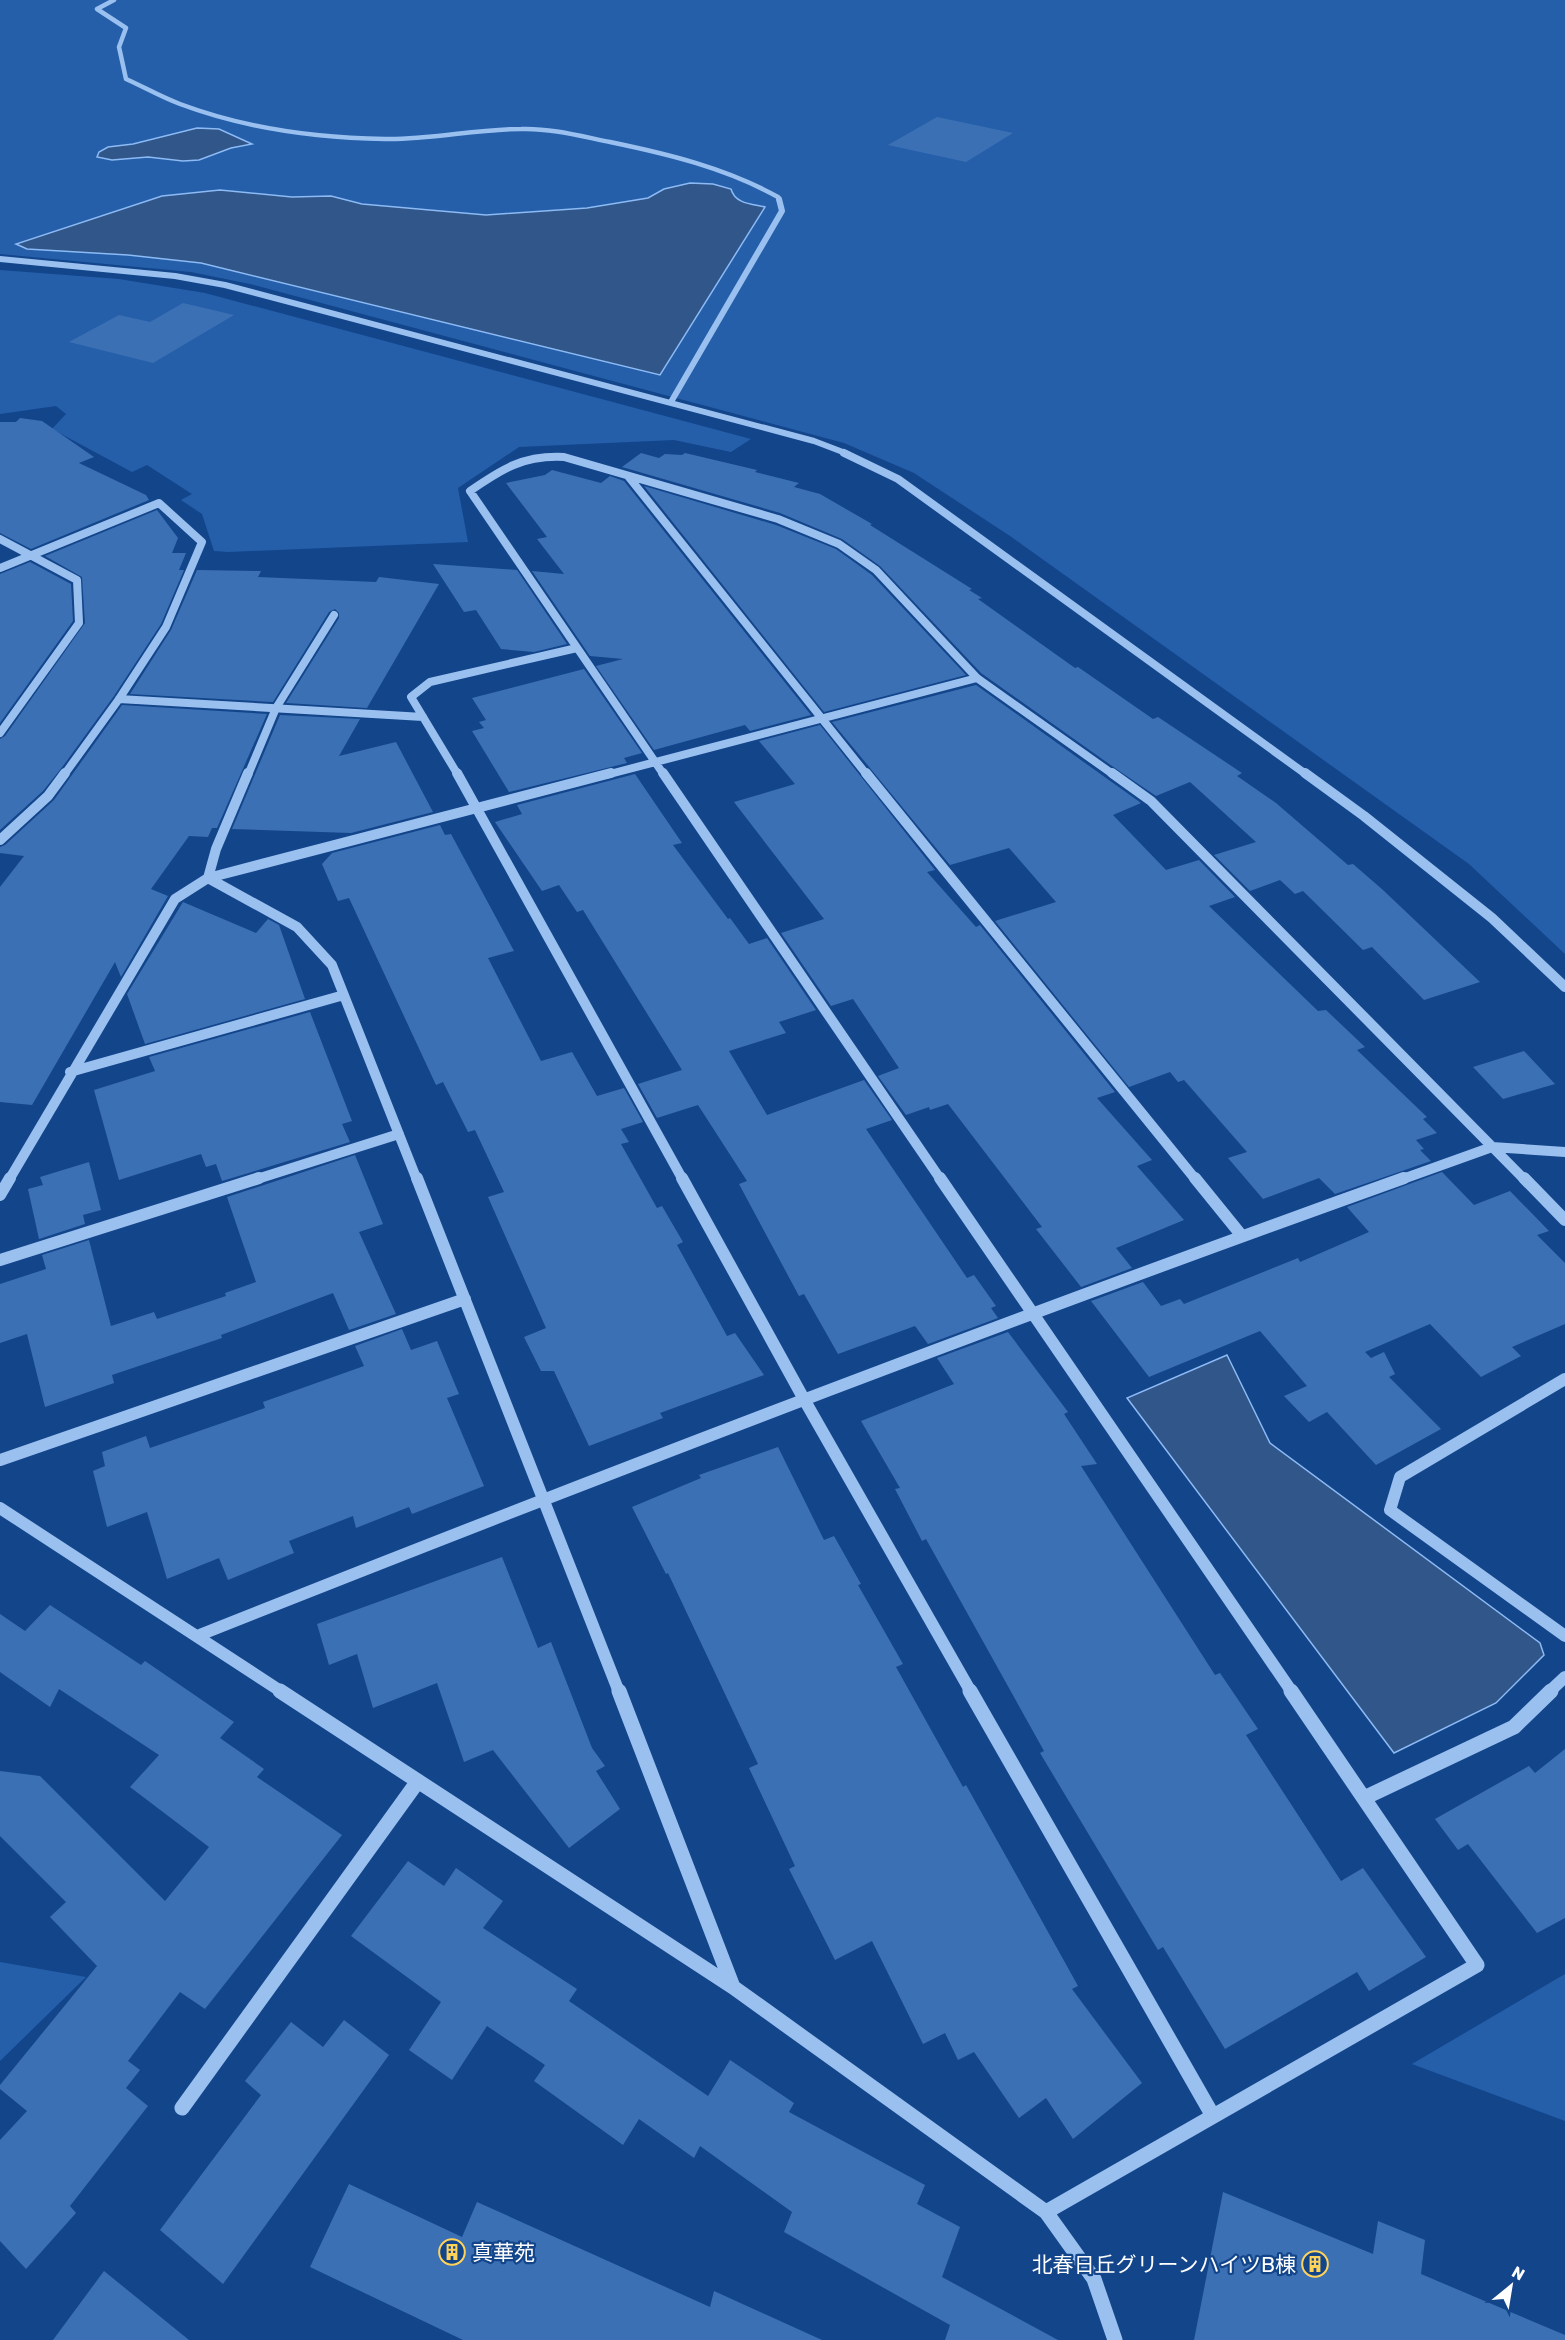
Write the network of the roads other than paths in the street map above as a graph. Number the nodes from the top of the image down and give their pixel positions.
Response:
1 (114, 0) edge
2 (0, 259) edge
3 (671, 402) junction
4 (628, 475) junction
5 (0, 539) edge
6 (32, 555) junction
7 (0, 568) edge
8 (334, 615) dead end
9 (577, 648) junction
10 (977, 678) junction
11 (119, 699) junction
12 (276, 708) junction
13 (423, 717) junction
14 (820, 717) junction
15 (0, 733) edge
16 (653, 762) junction
17 (477, 806) junction
18 (0, 840) edge
19 (208, 878) junction
20 (1565, 987) edge
21 (344, 995) junction
22 (70, 1072) junction
23 (399, 1134) junction
24 (1492, 1147) junction
25 (1565, 1152) edge
26 (0, 1195) edge
27 (1565, 1220) edge
28 (1242, 1236) junction
29 (0, 1260) edge
30 (465, 1299) junction
31 (1035, 1315) junction
32 (1565, 1379) edge
33 (805, 1401) junction
34 (0, 1460) edge
35 (544, 1498) junction
36 (0, 1508) edge
37 (197, 1636) junction
38 (1565, 1636) edge
39 (1565, 1677) edge
40 (418, 1780) junction
41 (1364, 1798) junction
42 (733, 1987) junction
43 (182, 2108) dead end
44 (1214, 2116) junction
45 (1046, 2211) junction
46 (1115, 2340) edge

1 - 3 street
2 - 3 street
3 - 20 street
4 - 9 street
4 - 10 street
4 - 14 street
5 - 6 street
6 - 7 street
6 - 11 street
6 - 15 street
8 - 12 street
9 - 13 street
9 - 16 street
10 - 14 street
10 - 24 street
11 - 12 street
11 - 18 street
12 - 13 street
12 - 19 street
13 - 17 street
14 - 16 street
14 - 28 street
16 - 17 street
16 - 31 street
17 - 19 street
17 - 33 street
19 - 21 street
19 - 22 street
21 - 22 street
21 - 23 street
22 - 26 street
23 - 29 street
23 - 30 street
24 - 25 street
24 - 27 street
24 - 28 street
28 - 31 street
30 - 34 street
30 - 35 street
31 - 33 street
31 - 41 street
32 - 38 street
33 - 35 street
33 - 44 street
35 - 37 street
35 - 42 street
36 - 37 street
37 - 40 street
39 - 41 street
40 - 42 street
40 - 43 street
41 - 44 street
42 - 45 street
44 - 45 street
45 - 46 street

